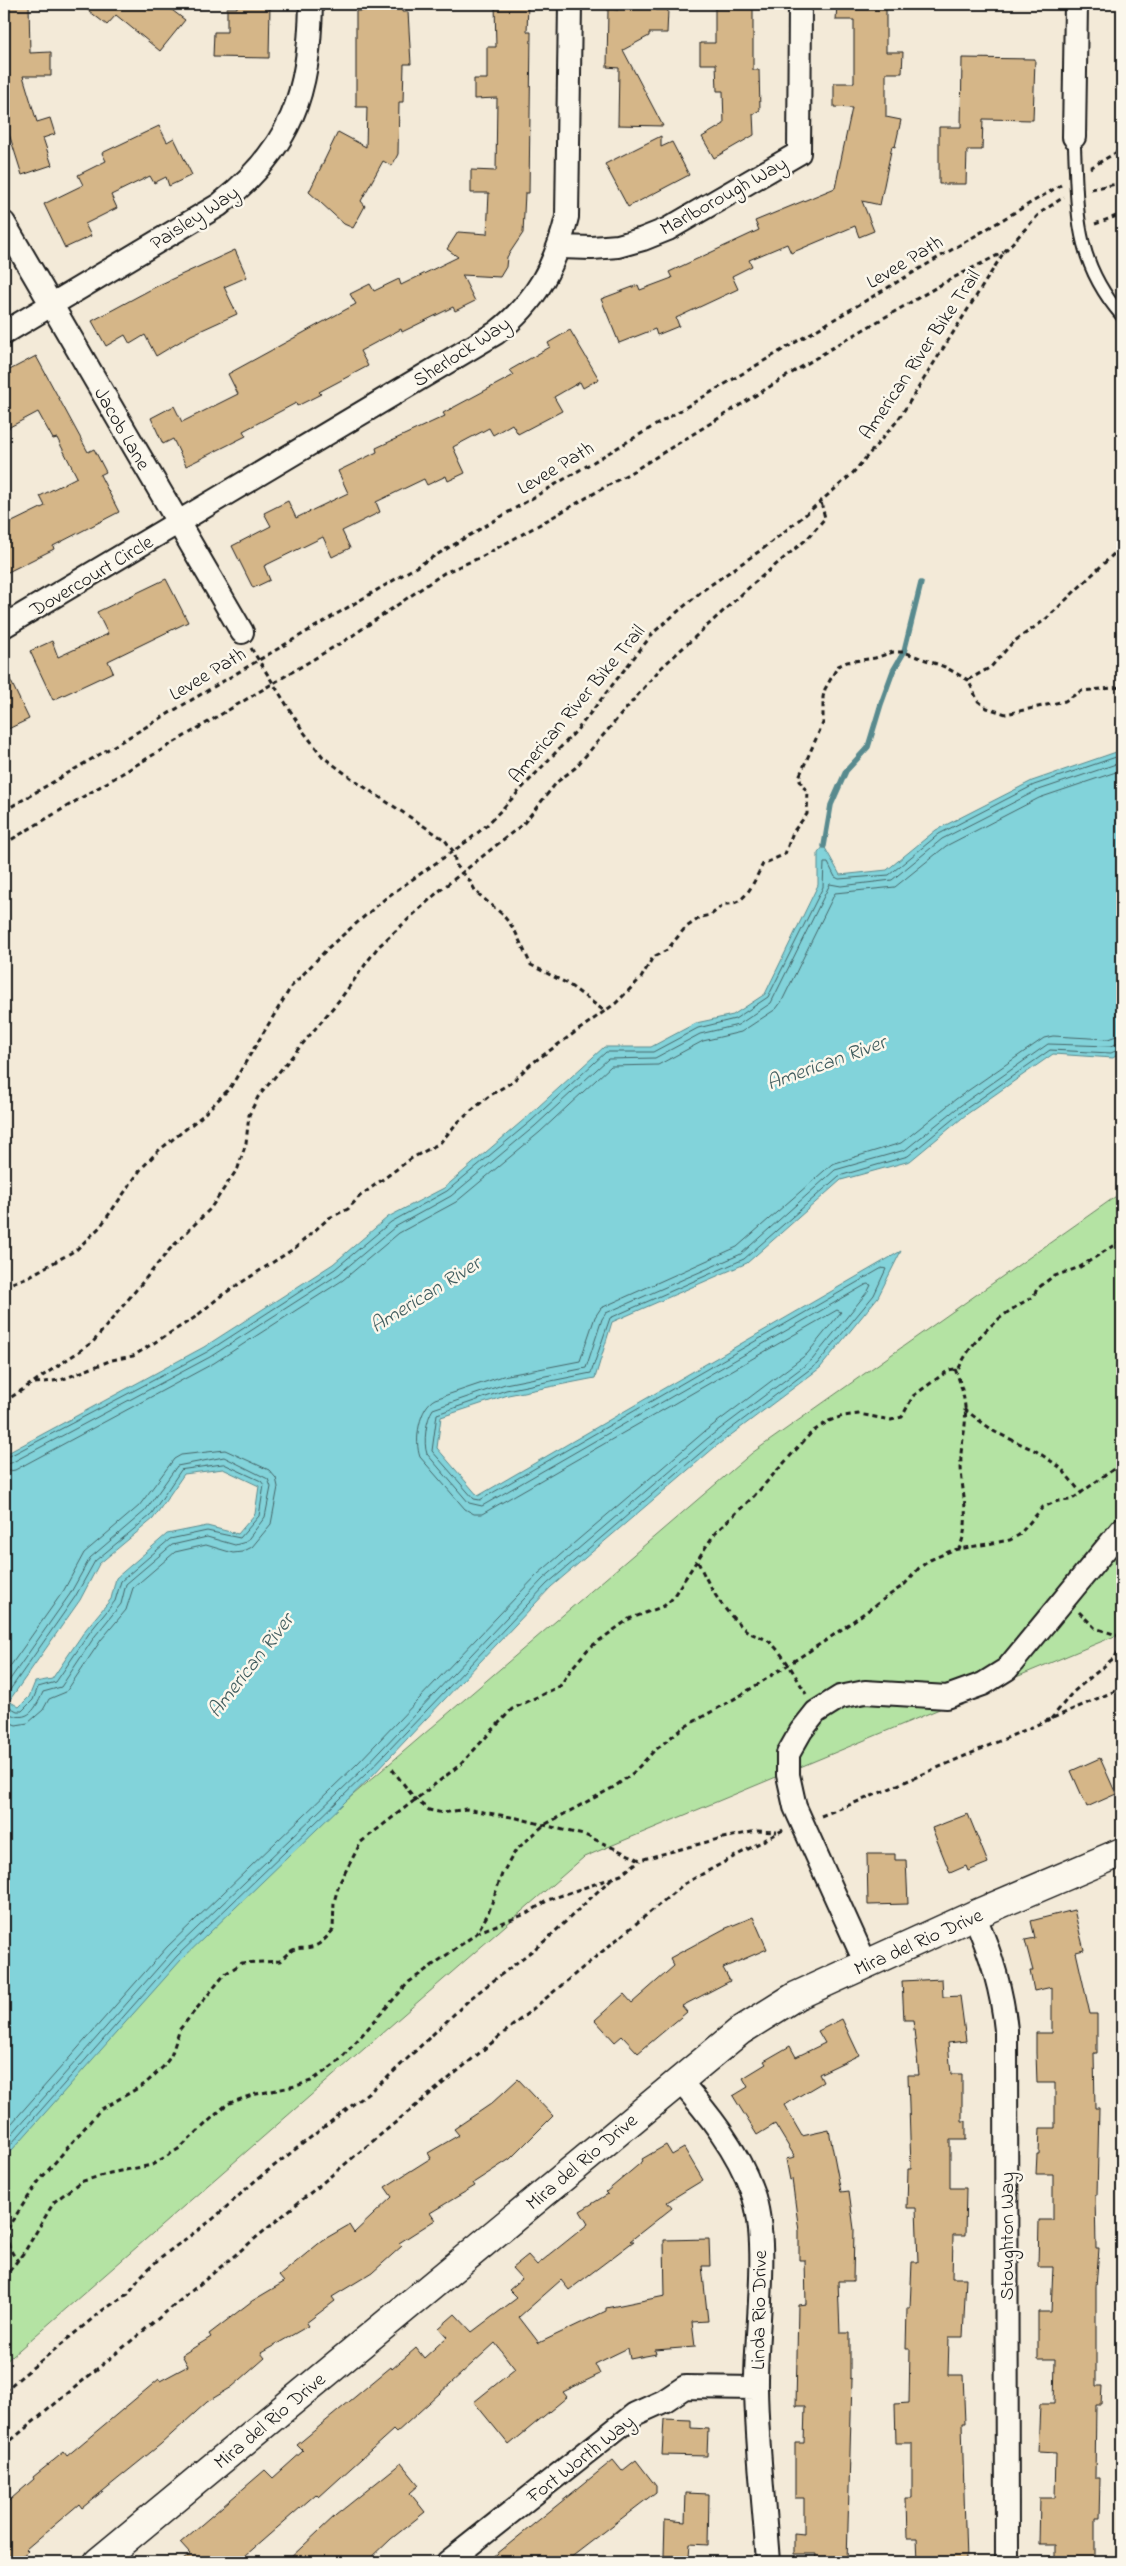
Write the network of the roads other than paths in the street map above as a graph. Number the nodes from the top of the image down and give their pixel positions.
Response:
1 (310, 4) edge
2 (570, 4) edge
3 (800, 4) edge
4 (1076, 4) edge
5 (1074, 137) joint
6 (4, 222) edge
7 (560, 247) junction
8 (51, 305) junction
9 (1122, 316) edge
10 (4, 333) edge
11 (178, 523) junction
12 (4, 626) edge
13 (242, 632) road end
14 (1122, 1529) edge
15 (1122, 1852) edge
16 (974, 1915) junction
17 (866, 1964) junction
18 (679, 2080) junction
19 (756, 2388) junction
20 (98, 2562) edge
21 (448, 2562) edge
22 (768, 2562) edge
23 (1007, 2562) edge

1 - 8 street, Paisley Way
2 - 7 street, Sherlock Way
3 - 7 street, Marlborough Way
4 - 5 street
5 - 9 lane
6 - 8 street, Jacob Lane
7 - 11 street, Sherlock Way
8 - 10 street
8 - 11 street, Jacob Lane
11 - 12 street, Dovercourt Circle
11 - 13 street, Jacob Lane
14 - 17 street
15 - 16 street, Mira del Rio Drive
16 - 17 street, Mira del Rio Drive
16 - 23 street, Stoughton Way
17 - 18 street, Mira del Rio Drive
18 - 19 street, Linda Rio Drive
18 - 20 street, Mira del Rio Drive
19 - 21 street, Fort Worth Way
19 - 22 street, Linda Rio Drive

